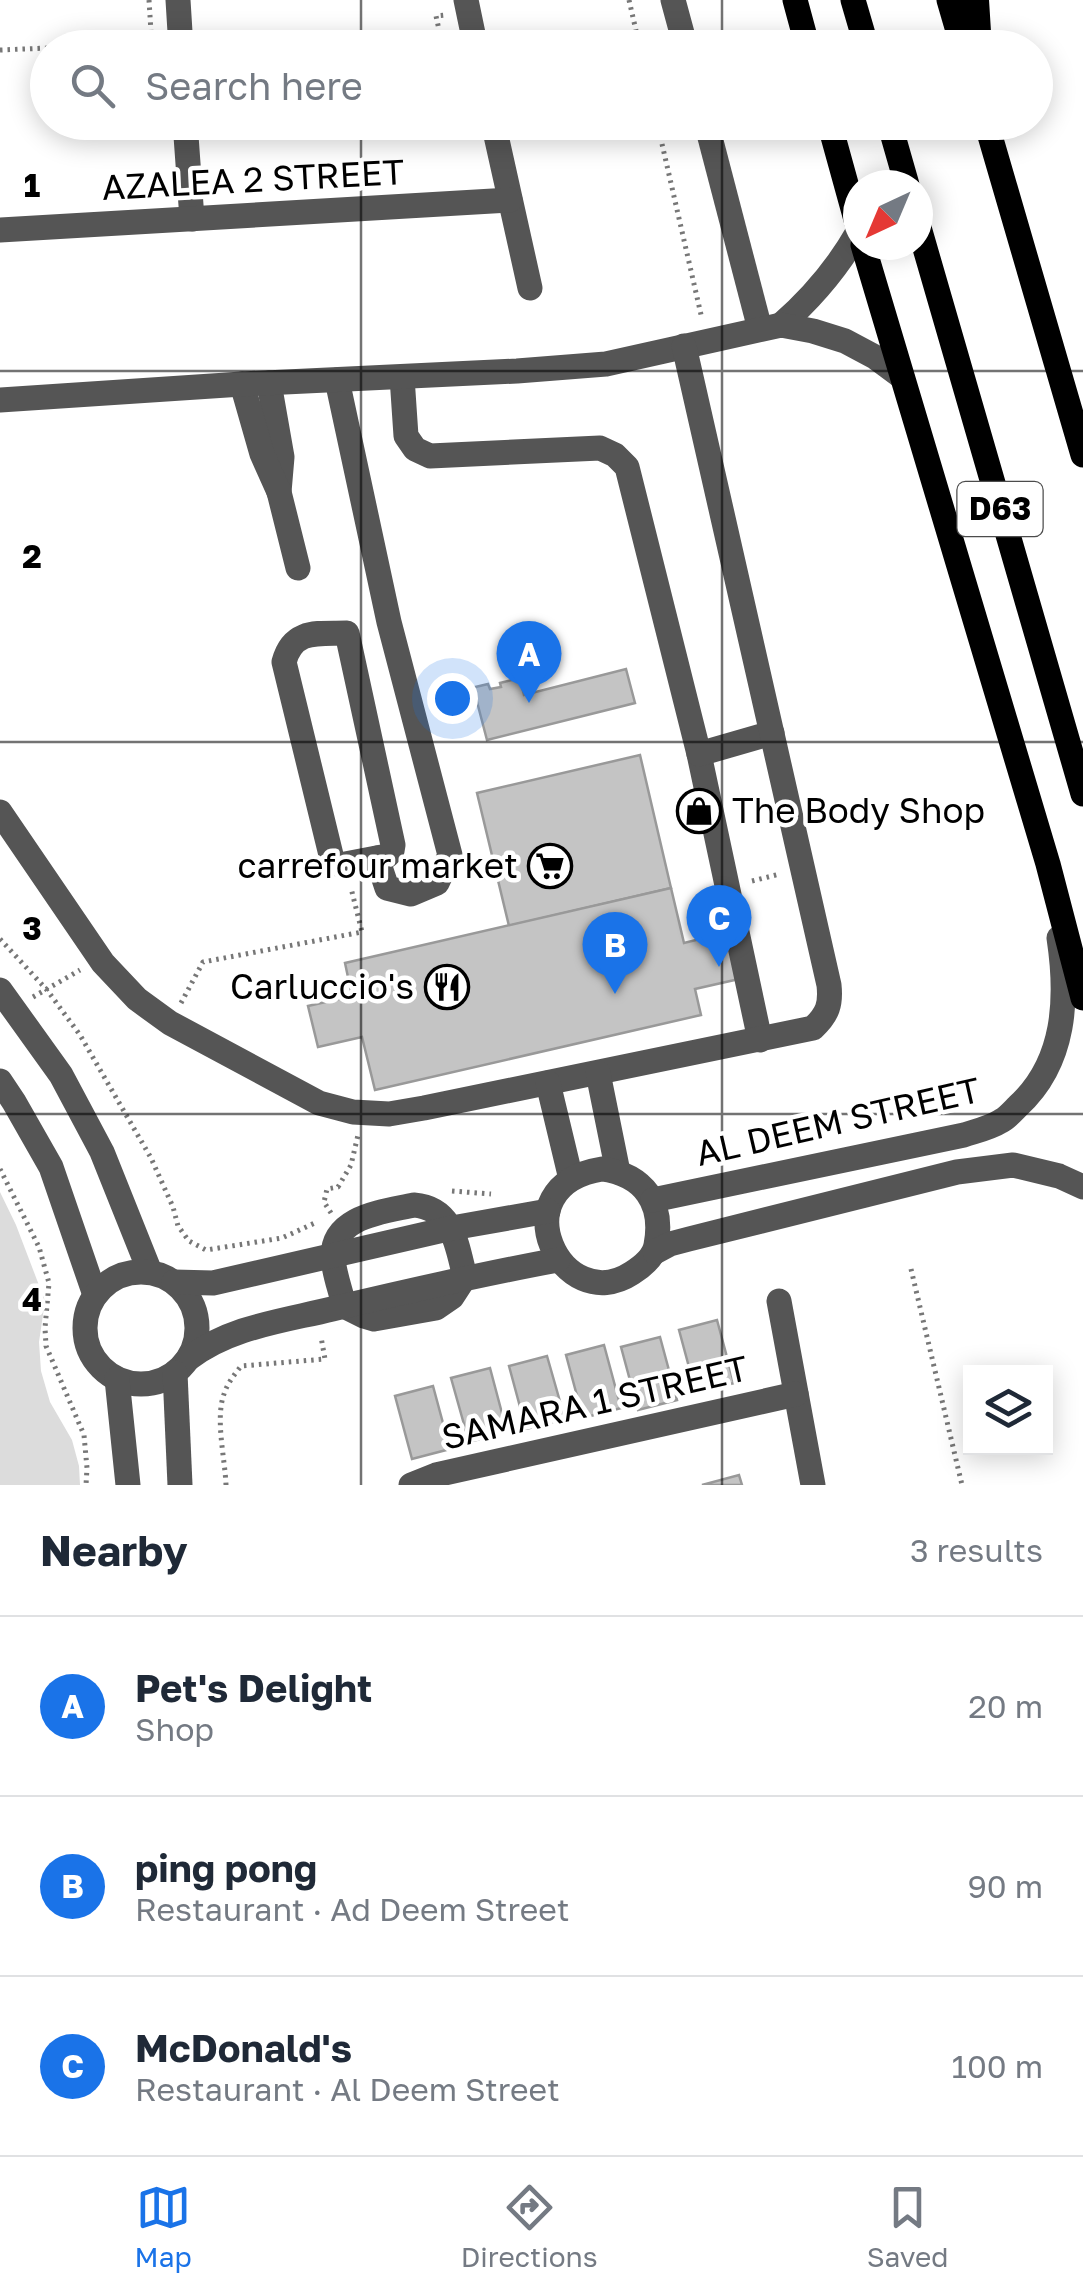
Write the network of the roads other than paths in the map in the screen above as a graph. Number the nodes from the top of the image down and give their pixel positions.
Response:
1 (178, 0) edge
2 (466, 0) edge
3 (673, 0) edge
4 (795, 0) edge
5 (853, 0) edge
6 (949, 0) edge
7 (974, 0) edge
8 (179, 30) edge
9 (472, 30) edge
10 (681, 30) edge
11 (803, 30) edge
12 (862, 30) edge
13 (958, 30) edge
14 (976, 30) edge
15 (187, 140) edge
16 (496, 140) edge
17 (712, 140) edge
18 (834, 140) edge
19 (893, 140) edge
20 (991, 140) edge
21 (902, 170) edge
22 (843, 174) edge
23 (510, 200) junction
24 (192, 219) junction
25 (0, 230) edge
26 (843, 258) edge
27 (867, 260) edge
28 (928, 260) edge
29 (530, 288) dead end
30 (770, 327) junction
31 (695, 344) junction
32 (402, 377) junction
33 (902, 377) junction
34 (336, 380) junction
35 (269, 383) junction
36 (242, 384) junction
37 (1, 403) edge
38 (1083, 455) edge
39 (280, 492) junction
40 (298, 568) dead end
41 (389, 622) junction
42 (347, 633) junction
43 (772, 733) junction
44 (699, 754) junction
45 (1083, 794) edge
46 (0, 812) edge
47 (378, 858) junction
48 (1048, 864) junction
49 (7, 998) edge
50 (1083, 998) edge
51 (760, 1040) junction
52 (598, 1073) junction
53 (0, 1081) edge
54 (548, 1083) junction
55 (618, 1172) junction
56 (572, 1179) junction
57 (1083, 1187) edge
58 (653, 1200) junction
59 (548, 1210) junction
60 (446, 1212) junction
61 (335, 1249) junction
62 (655, 1252) junction
63 (558, 1260) junction
64 (150, 1272) junction
65 (174, 1282) junction
66 (461, 1284) junction
67 (95, 1295) junction
68 (780, 1302) dead end
69 (349, 1309) junction
70 (182, 1366) junction
71 (117, 1378) junction
72 (796, 1394) junction
73 (128, 1485) edge
74 (180, 1485) edge
75 (411, 1485) edge
76 (813, 1485) edge

1 - 8 street
2 - 9 street
3 - 10 street
4 - 11 main road
5 - 12 main road
6 - 13 main road
7 - 14 highway
15 - 24 street
16 - 23 street
17 - 30 street
18 - 22 main road
19 - 21 main road
20 - 38 main road, D63
23 - 24 street, AZALEA 2 STREET
23 - 29 street
24 - 25 street, AZALEA 2 STREET
26 - 30 street
27 - 33 main road
28 - 45 main road, D63
30 - 31 street
30 - 33 street
31 - 32 street
31 - 43 street
32 - 34 street
32 - 44 street
33 - 48 main road
34 - 35 street
34 - 41 street
35 - 36 street
35 - 39 street
36 - 37 street
36 - 39 street
39 - 40 street
41 - 42 street
41 - 47 street
42 - 47 street
42 - 47 street
43 - 44 street
43 - 51 street
44 - 51 street
46 - 54 street
48 - 50 main road
48 - 58 street, AL DEEM STREET
49 - 64 street
51 - 52 street
52 - 54 street
52 - 55 street
53 - 67 street
54 - 56 street
55 - 56 street
55 - 58 street
56 - 59 street
57 - 62 street
58 - 62 street
59 - 60 street
59 - 63 street
60 - 61 street
60 - 66 street
61 - 65 street
61 - 69 street
62 - 63 street
63 - 66 street
64 - 65 street
64 - 67 street
65 - 70 street
66 - 69 street
67 - 71 street
68 - 72 street
69 - 70 street
70 - 71 street
70 - 74 street
71 - 73 street
72 - 75 street, SAMARA 1 STREET
72 - 76 street

